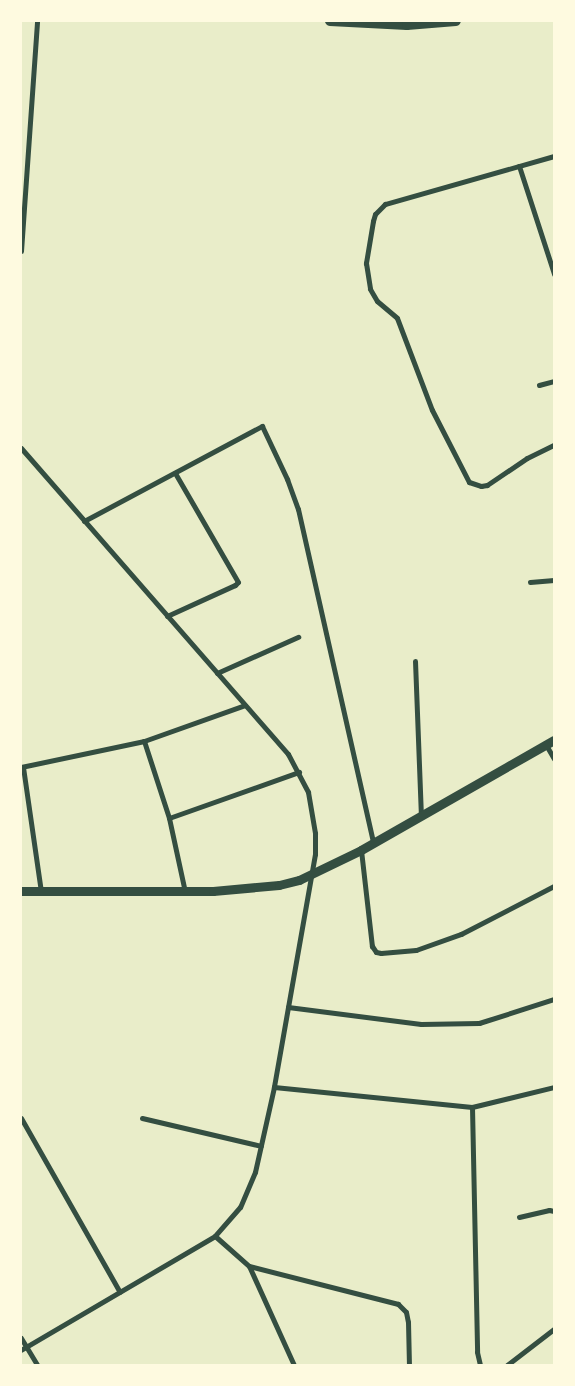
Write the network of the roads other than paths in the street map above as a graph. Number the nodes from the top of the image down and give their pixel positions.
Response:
1 (37, 21) edge
2 (330, 21) edge
3 (456, 21) edge
4 (554, 156) edge
5 (519, 166) junction
6 (21, 251) edge
7 (554, 274) edge
8 (554, 381) edge
9 (539, 385) dead end
10 (554, 445) edge
11 (21, 448) edge
12 (175, 472) junction
13 (84, 520) junction
14 (554, 580) edge
15 (530, 582) dead end
16 (167, 616) junction
17 (298, 638) dead end
18 (415, 661) dead end
19 (217, 673) junction
20 (244, 705) junction
21 (144, 741) junction
22 (550, 742) edge
23 (554, 759) edge
24 (22, 767) edge
25 (299, 772) junction
26 (421, 815) junction
27 (169, 818) junction
28 (373, 843) junction
29 (361, 850) junction
30 (312, 875) junction
31 (554, 886) edge
32 (21, 892) edge
33 (41, 892) junction
34 (185, 892) junction
35 (554, 999) edge
36 (288, 1007) junction
37 (274, 1086) junction
38 (554, 1087) edge
39 (472, 1107) junction
40 (21, 1118) edge
41 (142, 1118) dead end
42 (261, 1146) junction
43 (554, 1211) edge
44 (518, 1217) dead end
45 (214, 1236) junction
46 (249, 1266) junction
47 (120, 1292) junction
48 (554, 1329) edge
49 (21, 1338) edge
50 (24, 1348) edge
51 (37, 1365) edge
52 (294, 1365) edge
53 (409, 1365) edge
54 (480, 1365) edge
55 (508, 1365) edge

1 - 6 street
2 - 3 main road
4 - 5 street
5 - 7 street
5 - 10 street
8 - 9 street
11 - 13 street
12 - 13 street
12 - 16 street
12 - 28 street
13 - 16 street
14 - 15 street
16 - 19 street
17 - 19 street
18 - 26 street
19 - 20 street
20 - 21 street
20 - 25 street
21 - 24 street
21 - 27 street
22 - 23 street
22 - 26 street
24 - 33 street
25 - 27 street
25 - 30 street
26 - 28 street
27 - 34 street
28 - 29 street
29 - 30 street
29 - 31 street
30 - 34 street
30 - 36 street
32 - 33 street
33 - 34 street
35 - 36 street
36 - 37 street
37 - 39 street
37 - 42 street
38 - 39 street
39 - 54 street
40 - 47 street
41 - 42 street
42 - 45 street
43 - 44 street
45 - 46 street
45 - 47 street
46 - 52 street
46 - 53 street
47 - 50 street
48 - 55 street
49 - 50 street
50 - 51 street

